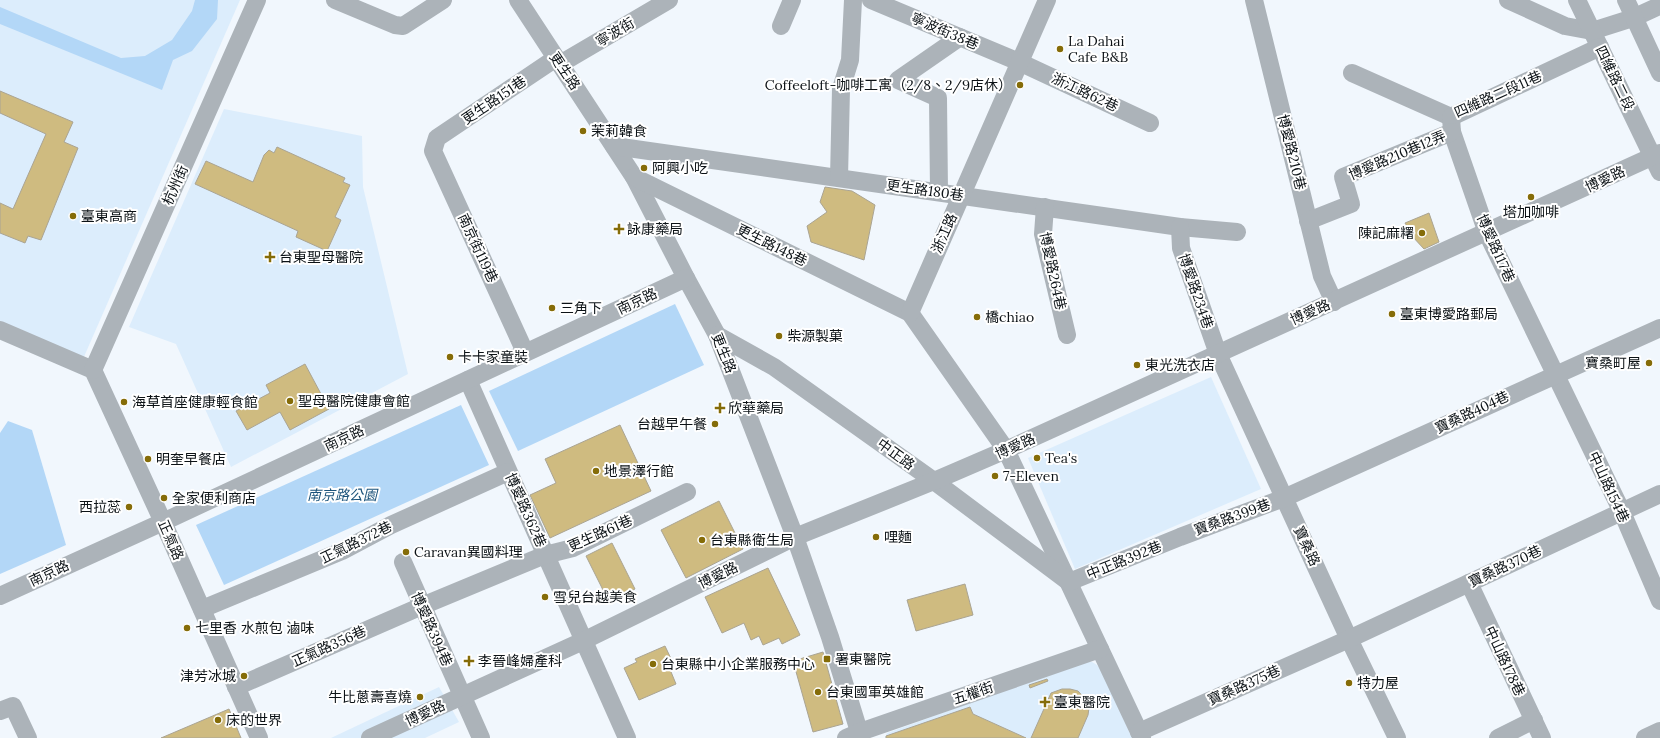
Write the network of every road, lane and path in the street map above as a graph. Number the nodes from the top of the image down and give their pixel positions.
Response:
1 (257, 0) edge
2 (335, 0) edge
3 (443, 0) edge
4 (518, 0) edge
5 (669, 0) edge
6 (792, 0) edge
7 (853, 0) edge
8 (871, 0) edge
9 (1047, 0) edge
10 (1254, 0) edge
11 (1508, 0) edge
12 (1577, 0) edge
13 (1626, 0) edge
14 (1658, 5) edge
15 (1633, 18) junction
16 (781, 26) dead end
17 (1592, 31) junction
18 (960, 37) junction
19 (1600, 47) junction
20 (558, 61) junction
21 (1020, 62) junction
22 (1352, 72) dead end
23 (1660, 73) edge
24 (1150, 123) dead end
25 (1451, 124) junction
26 (435, 143) joint
27 (614, 146) junction
28 (1657, 161) edge
29 (634, 177) junction
30 (839, 178) junction
31 (939, 192) junction
32 (961, 195) junction
33 (1045, 207) junction
34 (1308, 221) junction
35 (1180, 227) junction
36 (1237, 232) dead end
37 (1487, 233) junction
38 (686, 278) junction
39 (1334, 302) junction
40 (910, 313) junction
41 (1660, 328) edge
42 (0, 330) edge
43 (717, 335) junction
44 (1067, 335) dead end
45 (525, 352) junction
46 (1218, 354) junction
47 (93, 370) junction
48 (1556, 374) junction
49 (468, 380) junction
50 (1006, 450) junction
51 (508, 472) junction
52 (934, 482) junction
53 (687, 492) dead end
54 (1660, 494) edge
55 (1284, 498) junction
56 (1622, 512) junction
57 (163, 522) junction
58 (796, 537) junction
59 (1180, 537) joint
60 (545, 555) junction
61 (403, 562) dead end
62 (1069, 582) junction
63 (1469, 583) junction
64 (0, 596) edge
65 (1660, 601) edge
66 (422, 606) junction
67 (202, 609) junction
68 (1349, 639) junction
69 (584, 641) junction
70 (1100, 649) junction
71 (236, 687) junction
72 (462, 696) junction
73 (6, 709) edge
74 (1534, 720) junction
75 (1660, 731) edge
76 (1140, 735) edge
77 (856, 736) edge
78 (28, 738) edge
79 (259, 738) edge
80 (370, 738) edge
81 (481, 738) edge
82 (627, 738) edge
83 (1397, 738) edge
84 (1498, 738) edge
85 (1542, 738) edge
86 (1645, 738) edge

1 - 47 street, 杭州街
2 - 3 street
4 - 20 street, 更生路
5 - 20 street, 寧波街
6 - 16 street
7 - 30 street
8 - 18 street, 寧波街38巷
9 - 21 street, 浙江路
10 - 34 street, 博愛路210巷
11 - 17 street
12 - 17 street, 四維路二段
13 - 15 street
14 - 15 street
15 - 17 street
15 - 23 street
17 - 19 street, 四維路二段
18 - 21 street, 寧波街38巷
18 - 31 street
19 - 25 street, 四維路二段11巷
19 - 28 street, 四維路二段
20 - 26 street, 更生路151巷
20 - 27 street, 更生路
21 - 24 street, 浙江路62巷
21 - 32 street, 浙江路
22 - 25 street, 四維路二段11巷
25 - 34 street, 博愛路210巷12弄
25 - 37 street, 博愛路117巷
26 - 45 street, 南京街119巷
27 - 29 street, 更生路
27 - 30 street, 更生路180巷
28 - 37 street, 博愛路
29 - 38 street, 更生路
29 - 40 street, 更生路148巷
30 - 31 street, 更生路180巷
31 - 32 street, 更生路180巷
32 - 33 street, 更生路180巷
32 - 40 street, 浙江路
33 - 35 street, 更生路180巷
33 - 44 street, 博愛路264巷
34 - 39 street, 博愛路210巷
35 - 36 street, 更生路180巷
35 - 46 street, 博愛路234巷
37 - 39 street, 博愛路
37 - 48 street, 博愛路117巷
38 - 43 street, 更生路
38 - 45 street, 南京路
39 - 46 street, 博愛路
40 - 50 street
41 - 48 street, 寶桑路404巷
42 - 47 street
43 - 52 street, 中正路
43 - 58 street, 更生路
45 - 49 street, 南京路
46 - 50 street, 博愛路
46 - 55 street, 寶桑路
47 - 57 street, 正氣路
48 - 55 street, 寶桑路404巷
48 - 56 street, 中山路154巷
49 - 51 street, 博愛路362巷
49 - 57 street, 南京路
50 - 52 street, 博愛路
50 - 62 street, 中正路
51 - 60 street, 博愛路362巷
51 - 67 street, 正氣路372巷
52 - 58 street, 博愛路
52 - 62 street, 中正路
53 - 60 street, 更生路61巷
54 - 56 street, 寶桑路370巷
55 - 59 street, 寶桑路399巷
55 - 68 street, 寶桑路
56 - 63 street, 寶桑路370巷
56 - 65 street, 中山路154巷
57 - 64 street, 南京路
57 - 67 street, 正氣路
58 - 69 street, 博愛路
58 - 77 street, 更生路
59 - 62 street, 中正路392巷
60 - 66 street, 更生路61巷
60 - 69 street, 博愛路362巷
61 - 66 street, 博愛路394巷
62 - 70 street, 中正路
63 - 68 street, 寶桑路370巷
63 - 74 street, 中山路178巷
66 - 71 street, 正氣路356巷
66 - 72 street, 博愛路394巷
67 - 71 street, 正氣路
68 - 76 street, 寶桑路375巷
68 - 83 street, 寶桑路
69 - 72 street, 博愛路
69 - 82 street, 博愛路362巷
70 - 76 street, 中正路
70 - 77 street, 五權街
71 - 79 street, 正氣路
72 - 80 street, 博愛路
72 - 81 street, 博愛路394巷
73 - 78 street
74 - 84 street
74 - 85 street, 中山路178巷
75 - 86 street

